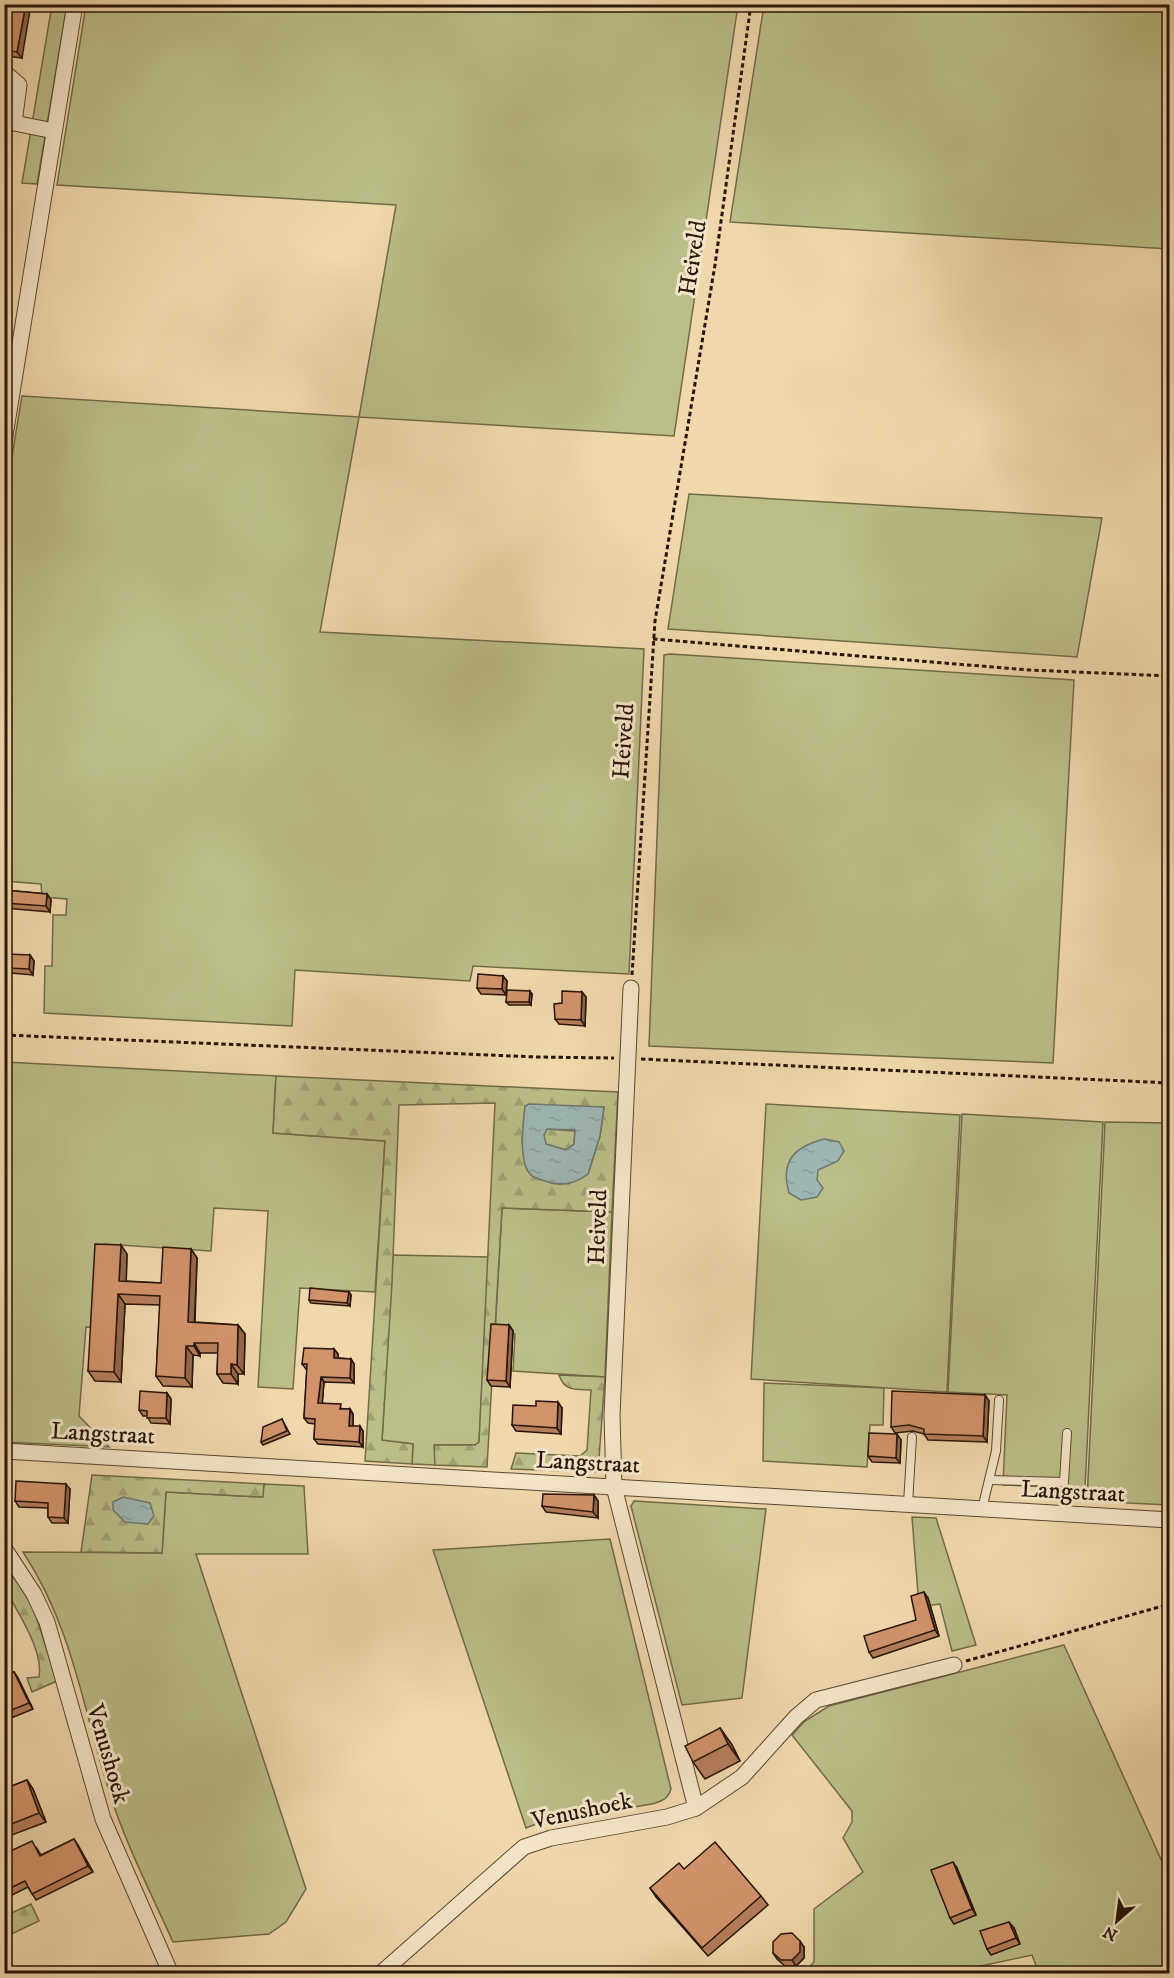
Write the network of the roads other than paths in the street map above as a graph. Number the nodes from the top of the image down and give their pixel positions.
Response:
1 (75, 4) edge
2 (4, 72) edge
3 (54, 131) junction
4 (4, 442) edge
5 (631, 988) road end
6 (999, 1400) dead end
7 (1067, 1433) dead end
8 (912, 1437) dead end
9 (4, 1450) edge
10 (989, 1480) junction
11 (614, 1487) junction
12 (908, 1504) junction
13 (982, 1509) junction
14 (1170, 1520) edge
15 (4, 1548) edge
16 (954, 1665) road end
17 (696, 1808) junction
18 (171, 1974) edge
19 (381, 1974) edge

1 - 3 street
2 - 3 street
3 - 4 street
5 - 11 street, Heiveld
6 - 10 lane
7 - 10 lane
8 - 12 lane
9 - 11 street, Langstraat
10 - 13 lane
11 - 12 street, Langstraat
11 - 17 street
12 - 13 street, Langstraat
13 - 14 street, Langstraat
15 - 18 street, Venushoek
16 - 17 street, Venushoek
17 - 19 street, Venushoek

